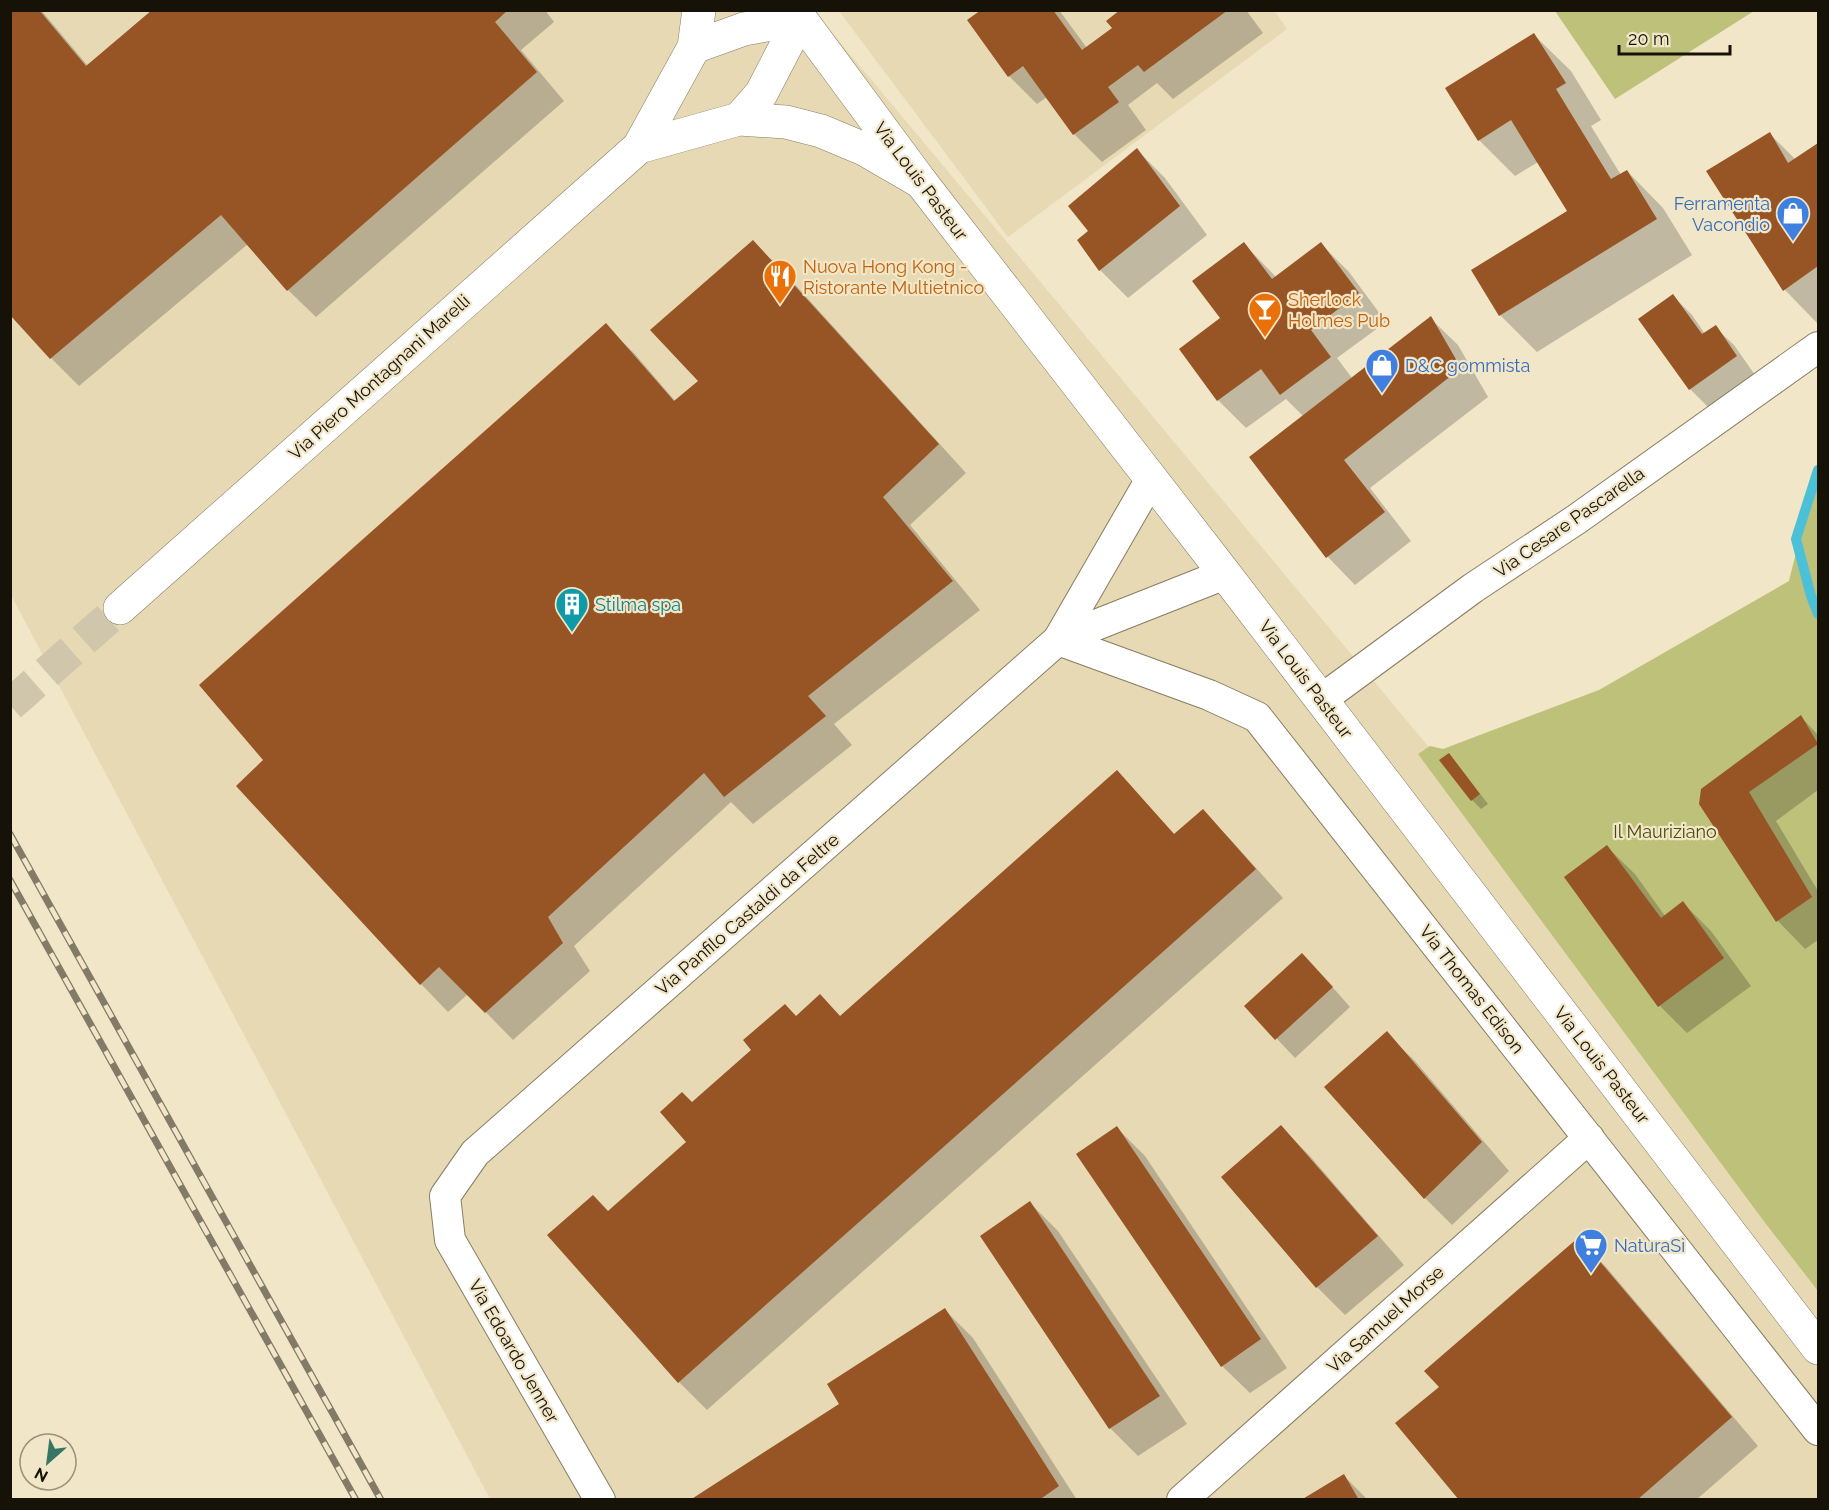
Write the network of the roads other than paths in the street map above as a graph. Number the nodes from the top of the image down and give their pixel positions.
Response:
1 (699, 10) edge
2 (797, 15) edge
3 (694, 47) junction
4 (739, 119) junction
5 (639, 147) junction
6 (921, 182) junction
7 (1818, 347) edge
8 (1150, 479) junction
9 (1225, 574) junction
10 (120, 608) tunnel mouth
11 (1058, 640) junction
12 (1322, 699) junction
13 (1589, 1138) junction
14 (445, 1196) joint
15 (1818, 1348) edge
16 (1818, 1430) edge
17 (600, 1500) edge
18 (1182, 1500) edge

1 - 3 main road, Via Piero Montagnani Marelli
2 - 3 main road
2 - 4 main road
2 - 6 main road, Via Louis Pasteur
3 - 5 main road, Via Piero Montagnani Marelli
4 - 5 main road, Via Piero Montagnani Marelli
4 - 6 main road, Via Piero Montagnani Marelli
5 - 10 main road, Via Piero Montagnani Marelli
6 - 8 main road, Via Louis Pasteur
7 - 12 street, Via Cesare Pascarella
8 - 9 main road, Via Louis Pasteur
8 - 11 street, Via Panfilo Castaldi da Feltre
9 - 11 street, Via Panfilo Castaldi da Feltre
9 - 12 main road, Via Louis Pasteur
11 - 13 street, Via Thomas Edison
11 - 14 street, Via Panfilo Castaldi da Feltre
12 - 15 main road, Via Louis Pasteur
13 - 16 street, Via Thomas Edison
13 - 18 street, Via Samuel Morse
14 - 17 street, Via Edoardo Jenner

